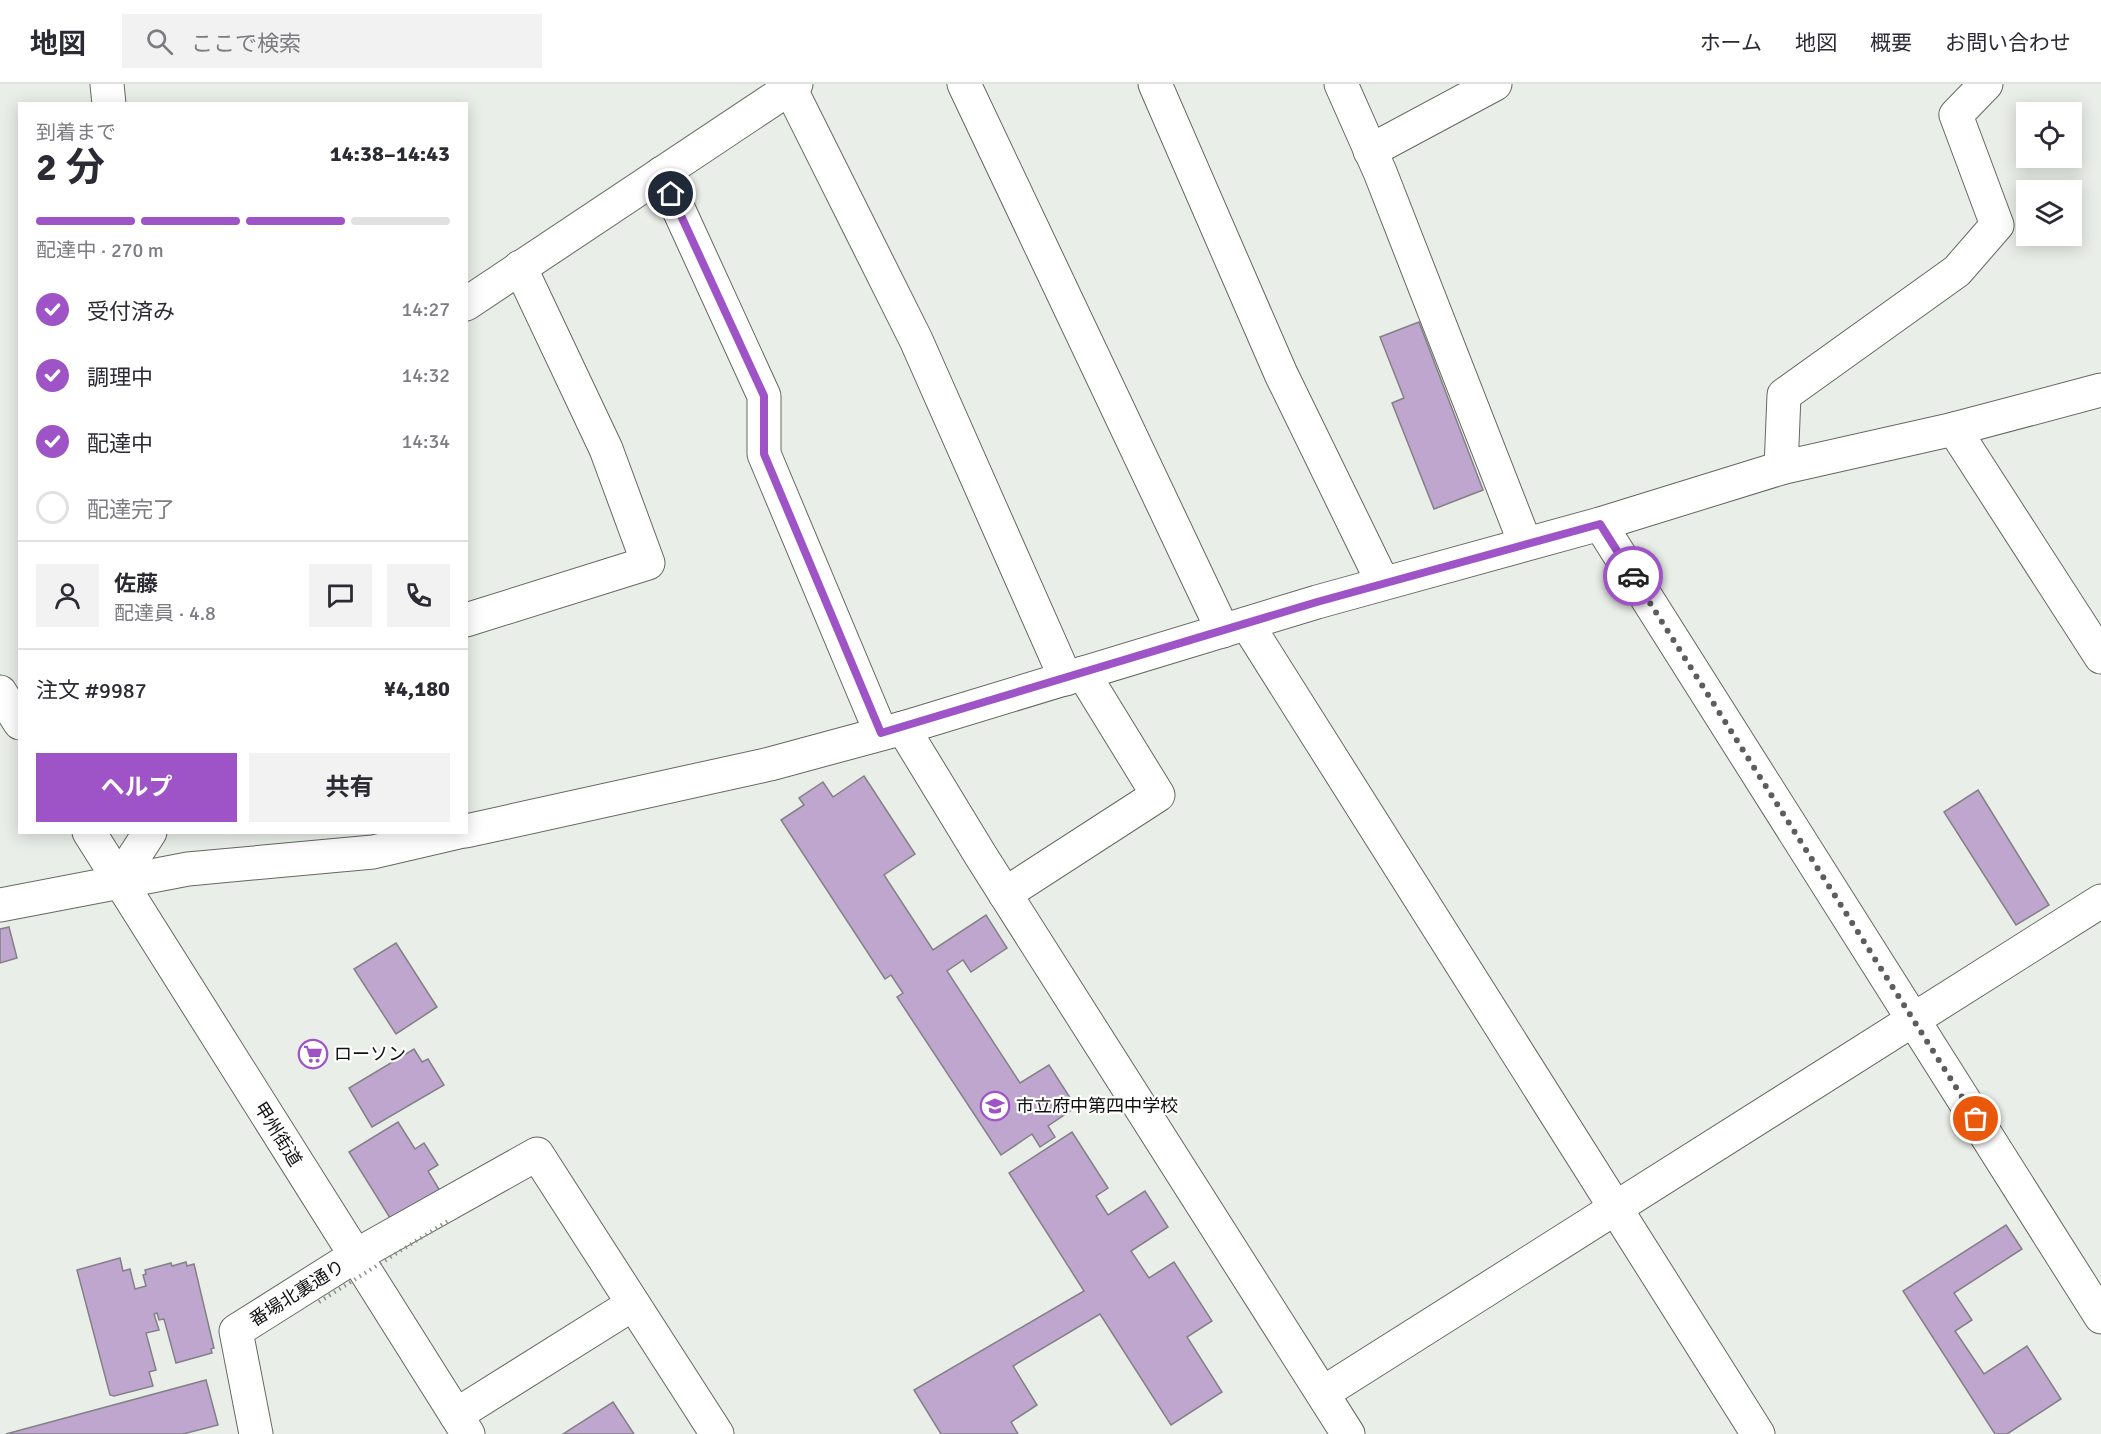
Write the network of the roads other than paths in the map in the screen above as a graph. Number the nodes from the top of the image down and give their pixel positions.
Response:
1 (107, 84) edge
2 (964, 84) edge
3 (1155, 84) edge
4 (1341, 84) edge
5 (1495, 84) edge
6 (1986, 84) edge
7 (793, 86) edge
8 (109, 102) edge
9 (1370, 151) junction
10 (662, 173) junction
11 (520, 267) junction
12 (468, 303) edge
13 (2101, 390) edge
14 (1954, 429) junction
15 (1781, 468) junction
16 (1600, 524) junction
17 (1525, 543) junction
18 (1383, 583) junction
19 (468, 619) edge
20 (1235, 627) junction
21 (2101, 657) edge
22 (1075, 676) junction
23 (0, 692) edge
24 (18, 720) edge
25 (892, 730) junction
26 (468, 831) edge
27 (89, 834) edge
28 (149, 834) edge
29 (450, 834) edge
30 (119, 880) junction
31 (1005, 894) junction
32 (2101, 901) edge
33 (0, 905) edge
34 (1913, 1020) junction
35 (1616, 1208) junction
36 (355, 1256) junction
37 (633, 1304) junction
38 (2101, 1317) edge
39 (1323, 1393) junction
40 (462, 1424) edge
41 (256, 1434) edge
42 (717, 1434) edge
43 (1348, 1434) edge
44 (1758, 1434) edge

1 - 8 main road
2 - 20 main road
3 - 18 main road
4 - 9 main road
5 - 9 main road
6 - 15 main road
7 - 10 main road
7 - 22 main road
9 - 17 main road
10 - 11 main road
10 - 25 main road
11 - 12 main road
11 - 19 main road
13 - 14 main road
14 - 15 main road
14 - 21 main road
15 - 16 main road
16 - 17 main road
16 - 34 main road
17 - 18 main road
18 - 20 main road
20 - 22 main road
20 - 35 main road
22 - 25 main road
22 - 31 main road
23 - 24 main road
25 - 26 main road
25 - 31 main road
27 - 30 main road, 甲州街道
28 - 30 main road
29 - 30 main road
30 - 33 main road
30 - 36 main road, 甲州街道
31 - 39 main road
32 - 34 main road
34 - 35 main road
34 - 38 main road
35 - 39 main road
35 - 44 main road
36 - 37 main road
36 - 40 main road, 甲州街道
36 - 41 main road, 番場北裏通り
37 - 40 main road
37 - 42 main road
39 - 43 main road

